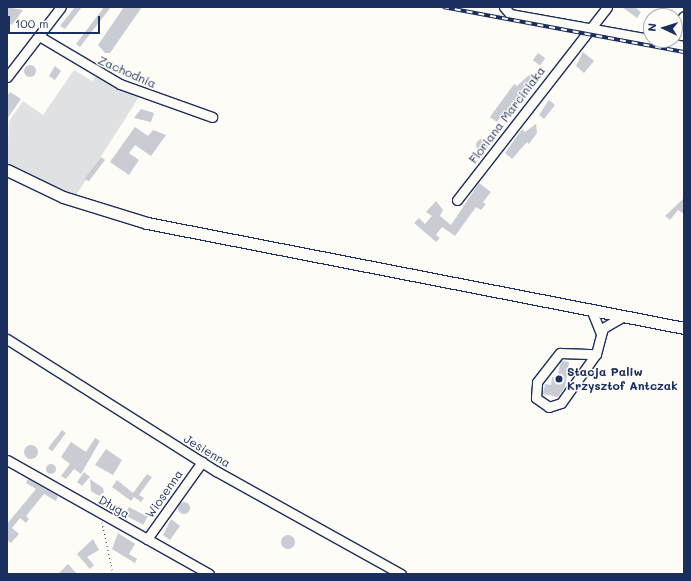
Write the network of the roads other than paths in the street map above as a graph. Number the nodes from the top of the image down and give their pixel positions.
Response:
1 (61, 7) edge
2 (497, 7) edge
3 (504, 7) edge
4 (606, 7) edge
5 (591, 28) junction
6 (39, 36) junction
7 (643, 38) edge
8 (7, 77) edge
9 (212, 116) dead end
10 (7, 170) edge
11 (457, 200) dead end
12 (591, 309) junction
13 (624, 316) junction
14 (684, 328) edge
15 (601, 334) junction
16 (7, 339) edge
17 (596, 354) junction
18 (7, 460) edge
19 (202, 462) junction
20 (147, 539) junction
21 (209, 574) edge
22 (401, 574) edge

1 - 6 street
2 - 3 street
3 - 5 street
4 - 5 street, Floriana Marciniaka
5 - 7 street
5 - 11 street, Floriana Marciniaka
6 - 8 street
6 - 9 street, Zachodnia
10 - 12 main road
12 - 13 main road
12 - 15 street
13 - 14 main road
13 - 15 street
15 - 17 street
16 - 19 street, Jesienna
17 - 17 street
18 - 20 street, Długa
19 - 20 street, Wiosenna
19 - 22 street, Jesienna
20 - 21 street, Długa

